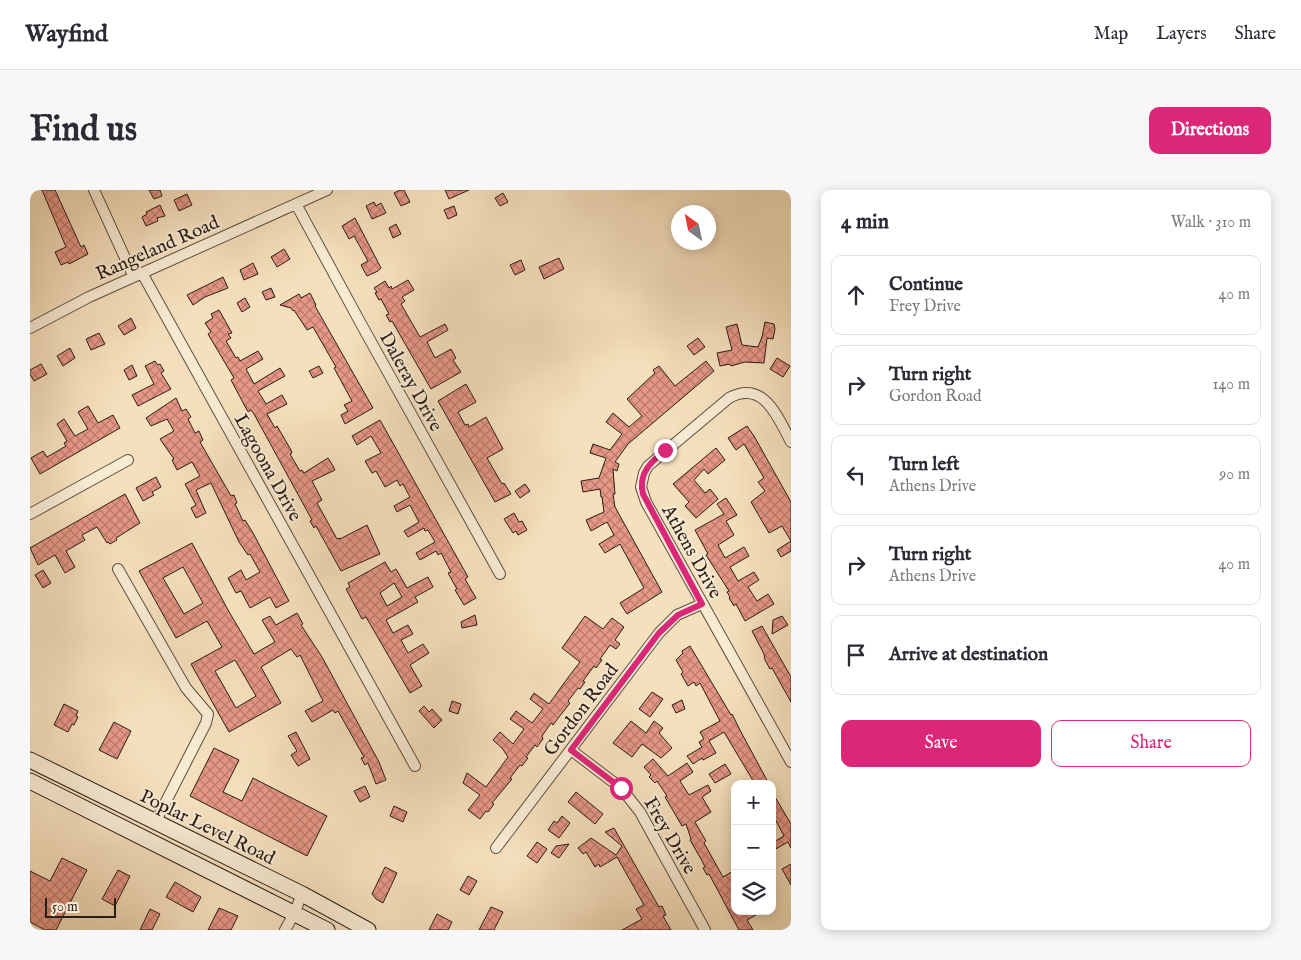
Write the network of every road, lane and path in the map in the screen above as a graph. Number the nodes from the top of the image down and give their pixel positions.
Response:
1 (94, 190) edge
2 (326, 190) edge
3 (296, 204) junction
4 (142, 273) junction
5 (30, 328) edge
6 (791, 442) edge
7 (128, 460) dead end
8 (30, 514) edge
9 (118, 569) dead end
10 (500, 574) dead end
11 (702, 604) junction
12 (571, 750) junction
13 (30, 760) edge
14 (791, 762) edge
15 (415, 766) dead end
16 (30, 781) edge
17 (155, 823) junction
18 (496, 848) dead end
19 (302, 894) junction
20 (294, 914) junction
21 (286, 930) edge
22 (327, 930) edge
23 (368, 930) edge
24 (705, 930) edge

1 - 4 street, Lagoona Drive
2 - 3 street, Rangeland Road
3 - 4 street, Rangeland Road
3 - 10 street, Daleray Drive
4 - 5 street, Rangeland Road
4 - 15 street, Lagoona Drive
6 - 11 street, Athens Drive
7 - 8 street
9 - 17 street
11 - 12 street, Gordon Road
11 - 14 street, Athens Drive
12 - 18 street, Gordon Road
12 - 24 street, Frey Drive
13 - 17 main road, Poplar Level Road
16 - 20 main road, Poplar Level Road
17 - 19 main road, Poplar Level Road
19 - 20 street
19 - 23 main road, Poplar Level Road
20 - 21 street
20 - 22 main road, Poplar Level Road

